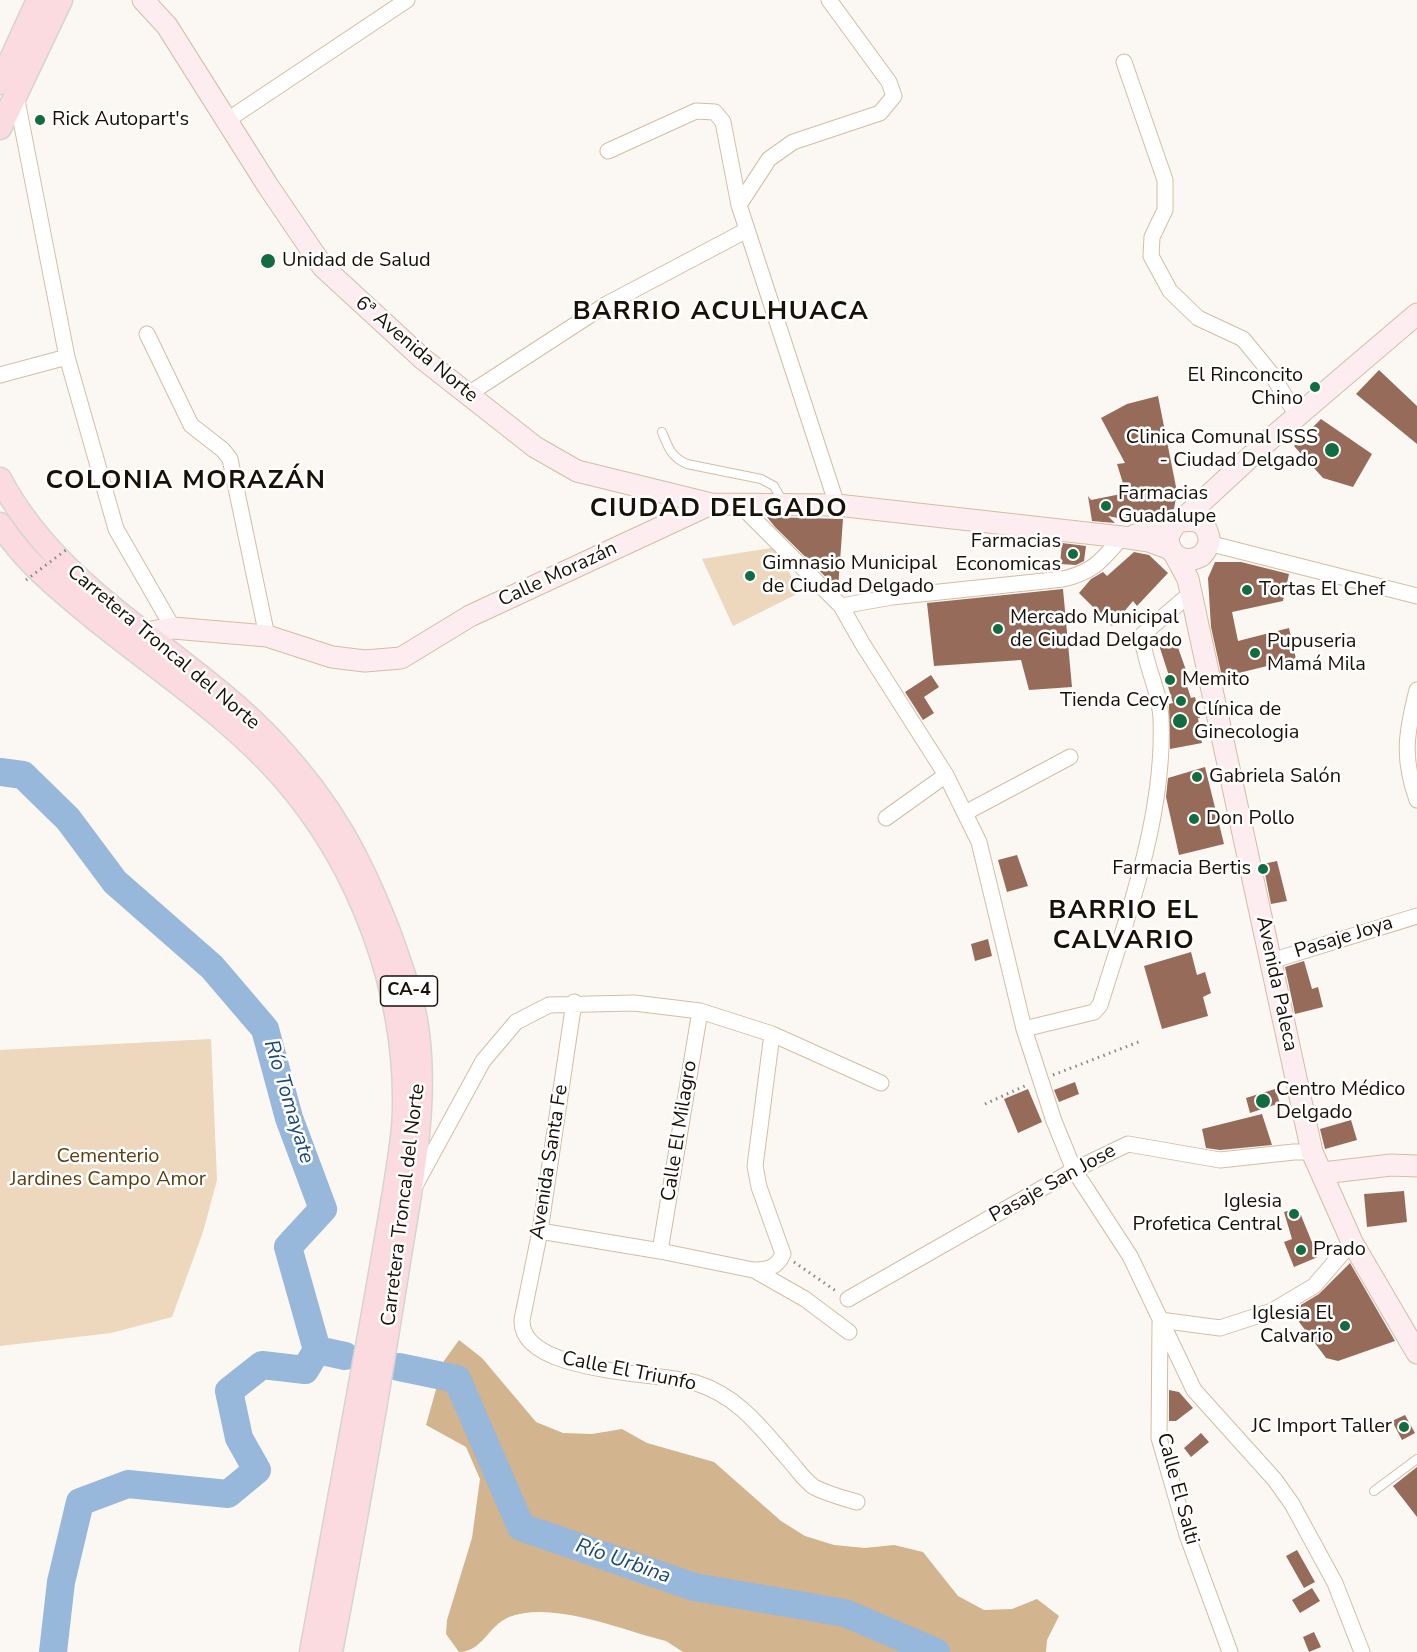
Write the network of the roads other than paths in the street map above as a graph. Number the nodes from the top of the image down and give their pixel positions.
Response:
1 (34, 0) edge
2 (62, 0) edge
3 (143, 0) edge
4 (407, 0) edge
5 (829, 0) edge
6 (1124, 62) dead end
7 (8, 89) edge
8 (226, 121) junction
9 (0, 128) edge
10 (608, 151) dead end
11 (739, 205) junction
12 (747, 230) junction
13 (1417, 314) edge
14 (147, 334) dead end
15 (67, 357) junction
16 (0, 375) edge
17 (467, 395) junction
18 (1299, 417) junction
19 (662, 432) dead end
20 (0, 479) edge
21 (1220, 486) junction
22 (737, 502) junction
23 (784, 503) junction
24 (711, 504) junction
25 (837, 505) junction
26 (1179, 521) junction
27 (0, 524) edge
28 (1122, 537) junction
29 (1204, 544) junction
30 (1172, 552) junction
31 (1191, 593) junction
32 (1417, 596) edge
33 (842, 606) junction
34 (173, 628) junction
35 (146, 633) junction
36 (267, 636) junction
37 (1417, 690) edge
38 (1070, 757) dead end
39 (946, 775) junction
40 (1417, 800) edge
41 (965, 813) junction
42 (885, 818) dead end
43 (1417, 916) edge
44 (1271, 961) junction
45 (574, 1002) junction
46 (700, 1011) junction
47 (1024, 1029) junction
48 (772, 1034) junction
49 (881, 1083) dead end
50 (1312, 1152) junction
51 (1417, 1166) edge
52 (1074, 1170) junction
53 (1323, 1173) junction
54 (409, 1197) junction
55 (540, 1231) junction
56 (1352, 1242) junction
57 (660, 1251) junction
58 (753, 1270) junction
59 (848, 1299) road end
60 (522, 1320) joint
61 (1160, 1320) junction
62 (849, 1332) dead end
63 (1414, 1344) edge
64 (1417, 1459) edge
65 (1374, 1491) dead end
66 (857, 1502) dead end
67 (311, 1652) edge
68 (331, 1652) edge
69 (1230, 1652) edge
70 (1362, 1652) edge

1 - 7 main road
2 - 7 main road
3 - 8 main road, 6ª Avenida Norte
4 - 8 street
5 - 11 street
6 - 18 street
7 - 9 main road
7 - 15 street
8 - 17 main road, 6ª Avenida Norte
10 - 11 street
11 - 12 street
12 - 17 street
12 - 25 street
13 - 18 main road, Avenida Paleca
14 - 36 street
15 - 16 street
15 - 34 street
17 - 24 main road, 6ª Avenida Norte
18 - 21 main road, Avenida Paleca
19 - 23 lane
20 - 35 main road, Carretera Troncal del Norte / CA-4
21 - 26 main road, Avenida Paleca
21 - 29 main road, Avenida Paleca
22 - 23 main road, Calle Morazán
22 - 24 main road, Calle Morazán
22 - 33 street
23 - 25 main road, Calle Morazán
24 - 36 main road, Calle Morazán
25 - 28 main road, Calle Morazán
26 - 28 main road, Calle Morazán
26 - 29 main road
26 - 30 main road
27 - 67 main road, Carretera Troncal del Norte / CA-4
28 - 30 main road, Calle Morazán
28 - 33 street
29 - 30 main road
29 - 31 main road, Avenida Paleca
29 - 32 street
30 - 31 main road, Avenida Paleca
31 - 44 main road, Avenida Paleca
31 - 47 street
33 - 39 street
34 - 35 main road, Calle Morazán
34 - 36 main road, Calle Morazán
35 - 54 main road, Carretera Troncal del Norte / CA-4
37 - 40 street
38 - 41 street
39 - 41 street
39 - 42 street
41 - 47 street
43 - 44 street, Pasaje Joya
44 - 50 main road, Avenida Paleca
45 - 46 street
45 - 54 street
45 - 55 street, Avenida Santa Fe
46 - 48 street
46 - 57 street, Calle El Milagro
47 - 52 street
48 - 49 street
48 - 58 street
50 - 52 street, Pasaje San Jose
50 - 53 main road, Avenida Paleca
51 - 53 main road
52 - 59 street, Pasaje San Jose
52 - 61 street
53 - 56 main road, Avenida Paleca
54 - 68 main road, Carretera Troncal del Norte / CA-4
55 - 57 street
55 - 60 street, Avenida Santa Fe
56 - 61 street
56 - 63 main road, Avenida Paleca
57 - 58 street
58 - 62 street
60 - 66 street, Calle El Triunfo
61 - 69 street, Calle El Salti
61 - 70 street
64 - 65 lane

